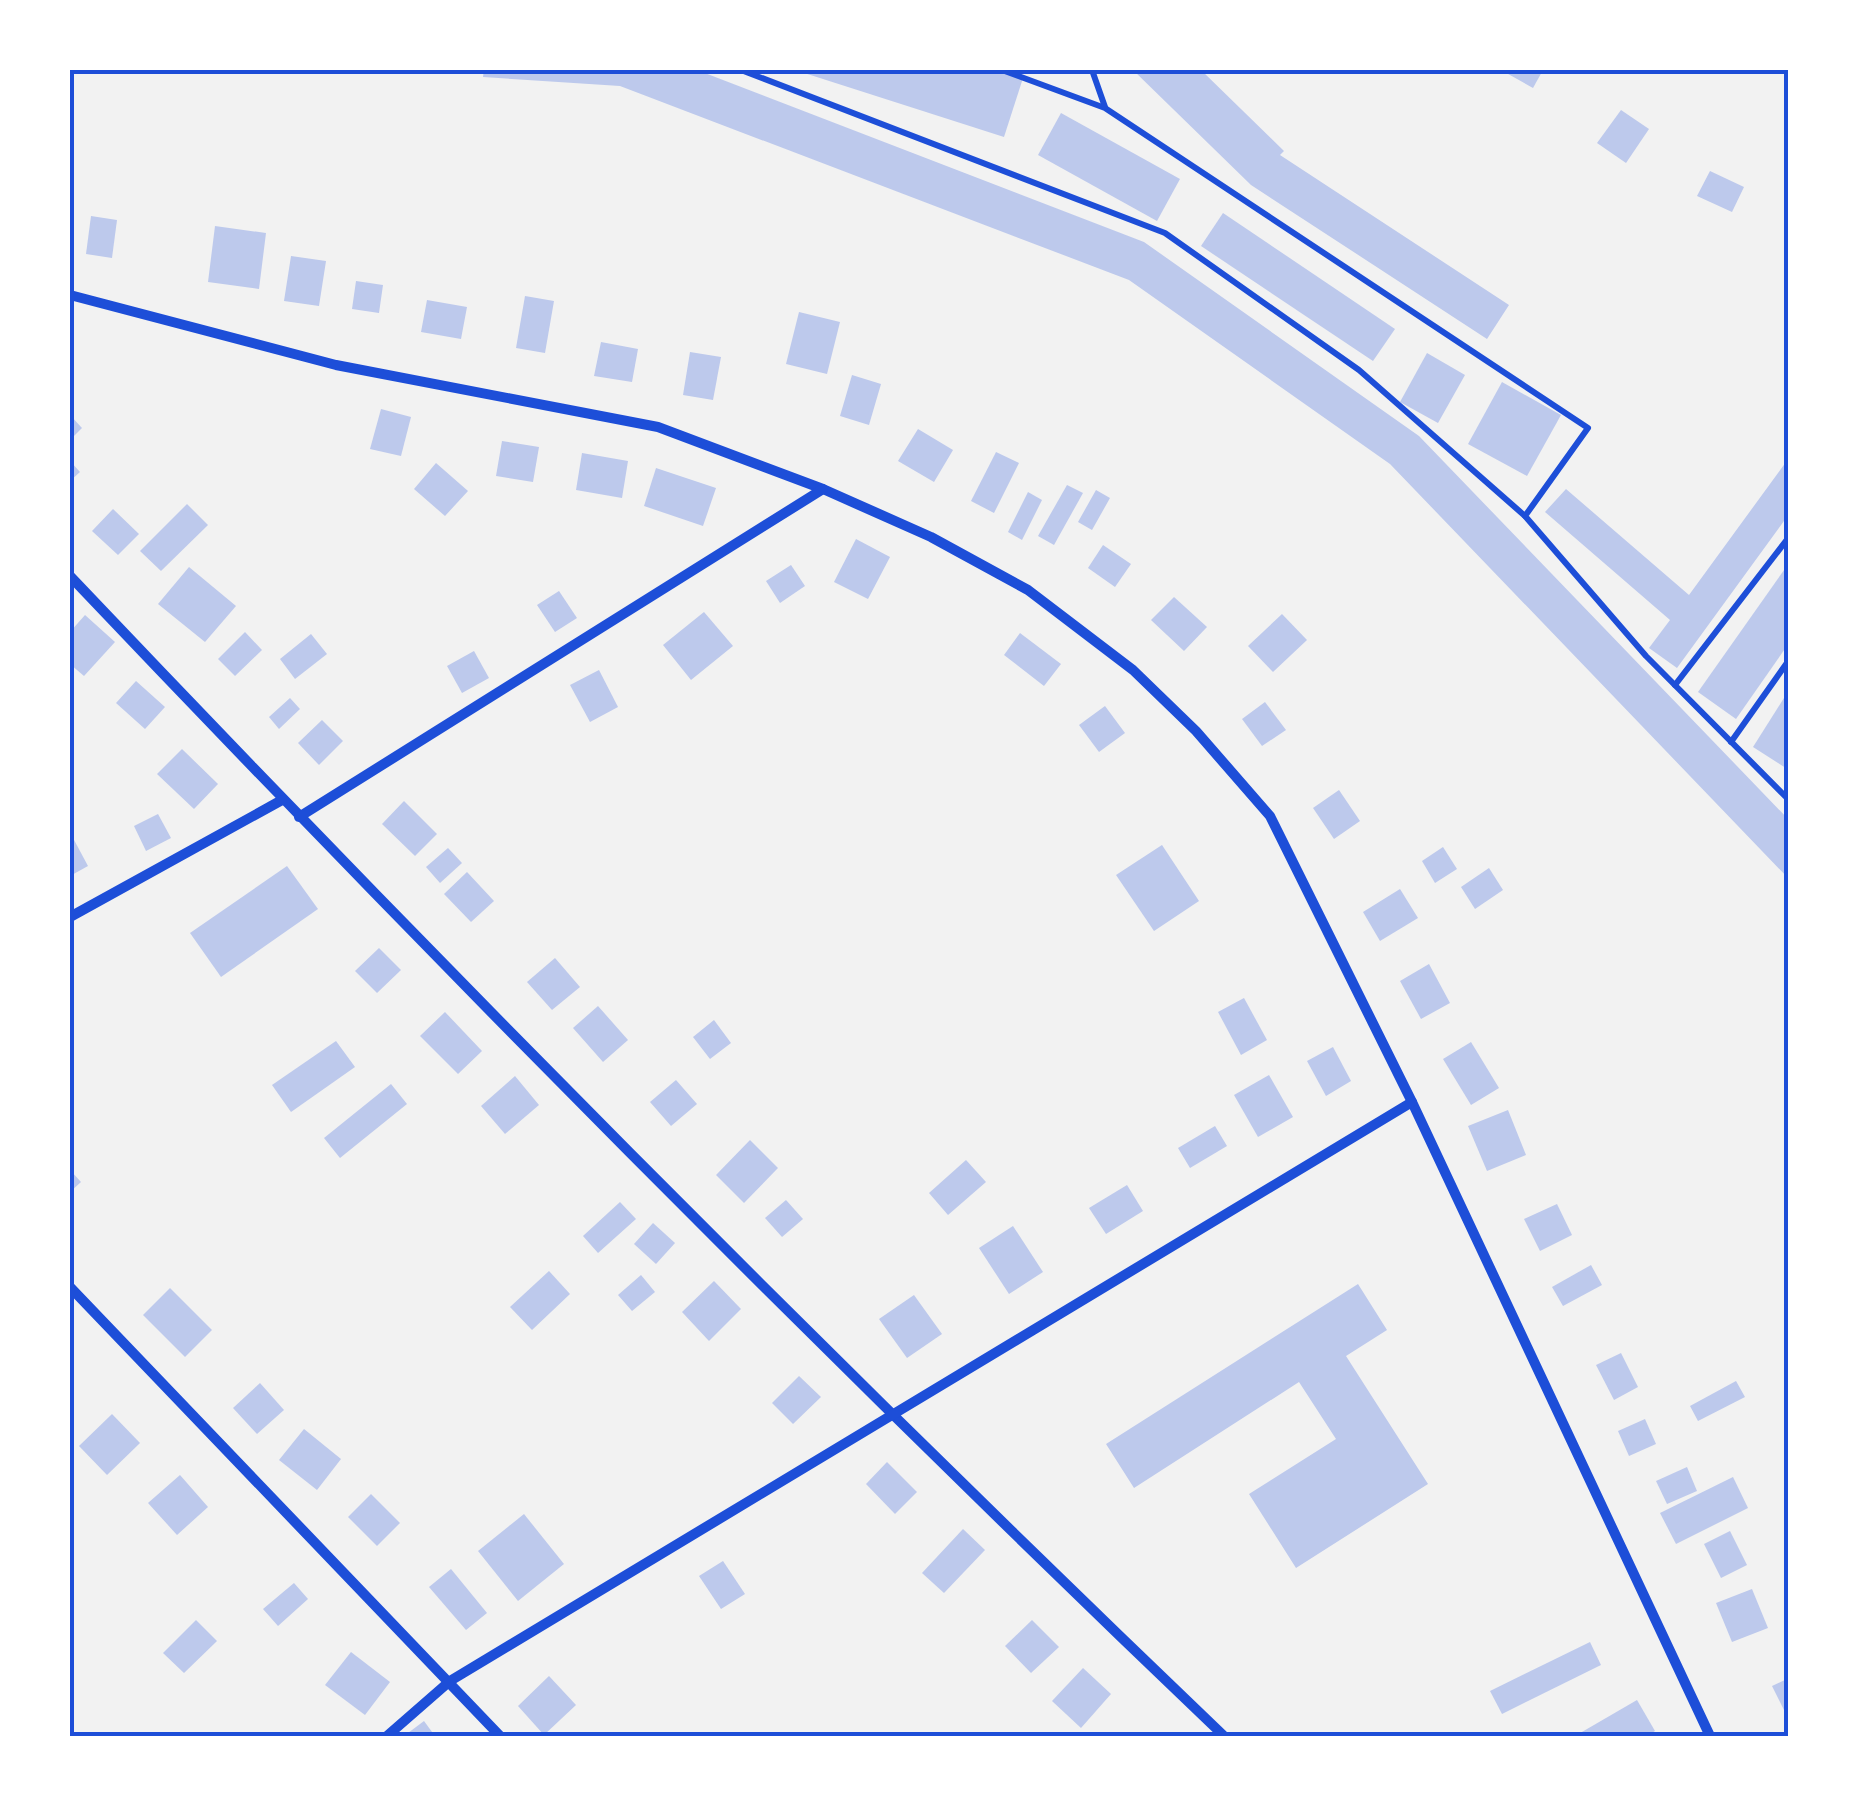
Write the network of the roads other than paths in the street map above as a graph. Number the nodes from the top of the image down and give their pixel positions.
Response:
1 (741, 70) edge
2 (1002, 70) edge
3 (1092, 70) edge
4 (1105, 108) junction
5 (70, 295) edge
6 (823, 489) junction
7 (1525, 516) junction
8 (1789, 537) edge
9 (70, 576) edge
10 (1789, 660) edge
11 (1675, 685) junction
12 (1732, 742) junction
13 (282, 800) junction
14 (1789, 800) edge
15 (299, 817) junction
16 (70, 918) edge
17 (1412, 1102) junction
18 (70, 1287) edge
19 (888, 1415) junction
20 (450, 1680) junction
21 (387, 1736) edge
22 (500, 1736) edge
23 (1224, 1736) edge
24 (1710, 1736) edge

1 - 7 lane
2 - 4 lane
3 - 4 lane
4 - 7 lane
5 - 6 street
6 - 15 street
6 - 17 street
7 - 11 lane
8 - 11 lane
9 - 13 street
10 - 12 lane
11 - 12 lane
12 - 14 lane
13 - 15 street
13 - 16 street
15 - 19 street
17 - 19 street
17 - 24 street
18 - 20 street
19 - 20 street
19 - 23 street
20 - 21 street
20 - 22 street

